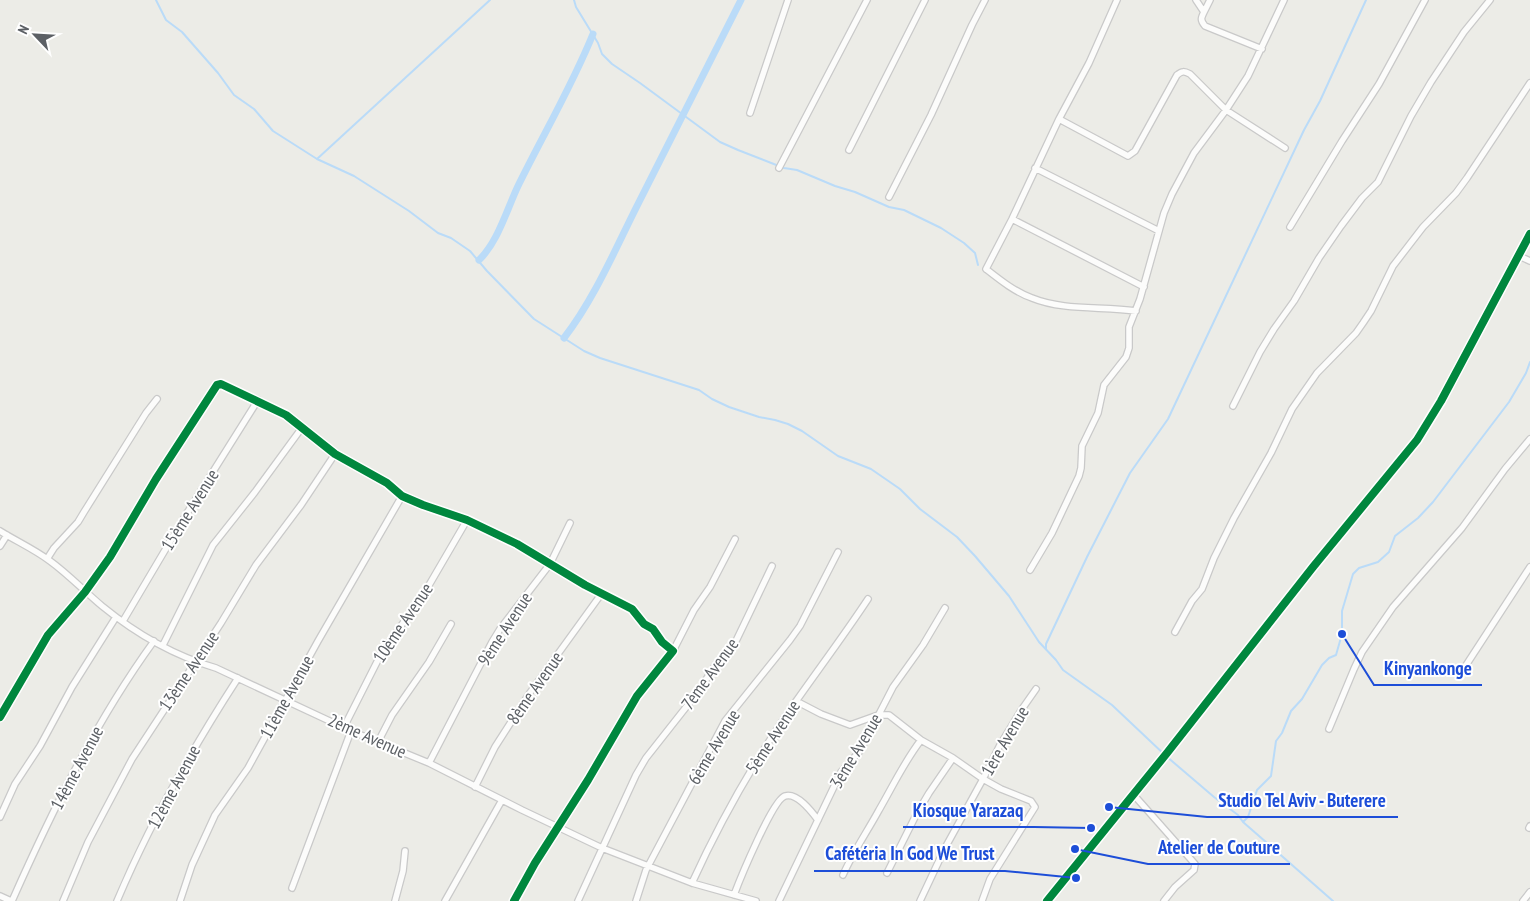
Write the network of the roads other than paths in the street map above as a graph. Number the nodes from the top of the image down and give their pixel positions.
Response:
1 (788, 0) edge
2 (867, 0) edge
3 (925, 0) edge
4 (985, 0) edge
5 (1117, 0) edge
6 (1196, 0) edge
7 (1210, 0) edge
8 (1284, 0) edge
9 (1425, 0) edge
10 (1490, 0) edge
11 (1204, 12) junction
12 (1262, 49) junction
13 (1530, 83) edge
14 (1226, 110) junction
15 (750, 113) dead end
16 (1059, 119) junction
17 (1285, 148) dead end
18 (849, 150) dead end
19 (780, 166) dead end
20 (1035, 168) junction
21 (889, 197) dead end
22 (1012, 219) junction
23 (1290, 227) dead end
24 (1159, 231) junction
25 (1530, 234) edge
26 (1519, 256) junction
27 (1530, 262) edge
28 (1144, 287) junction
29 (1136, 311) junction
30 (157, 399) dead end
31 (258, 400) junction
32 (1233, 406) dead end
33 (302, 429) junction
34 (1530, 439) edge
35 (335, 454) junction
36 (402, 496) junction
37 (468, 520) junction
38 (570, 523) dead end
39 (0, 531) edge
40 (7, 535) junction
41 (735, 539) dead end
42 (0, 546) edge
43 (838, 552) dead end
44 (47, 559) junction
45 (550, 564) junction
46 (772, 566) dead end
47 (1530, 567) edge
48 (1030, 570) dead end
49 (85, 592) junction
50 (602, 593) junction
51 (868, 599) dead end
52 (945, 608) dead end
53 (116, 617) junction
54 (122, 621) junction
55 (451, 624) dead end
56 (1175, 632) dead end
57 (154, 641) junction
58 (163, 645) junction
59 (673, 651) junction
60 (195, 662) junction
61 (1459, 676) dead end
62 (238, 678) junction
63 (1036, 689) dead end
64 (286, 701) junction
65 (796, 701) junction
66 (878, 715) junction
67 (0, 717) edge
68 (344, 727) junction
69 (1330, 729) dead end
70 (351, 731) junction
71 (921, 740) junction
72 (378, 742) junction
73 (953, 758) junction
74 (429, 763) junction
75 (983, 779) junction
76 (475, 787) junction
77 (1133, 794) junction
78 (502, 800) junction
79 (0, 817) edge
80 (818, 820) junction
81 (557, 827) junction
82 (602, 848) junction
83 (405, 851) dead end
84 (648, 866) junction
85 (887, 873) dead end
86 (844, 875) dead end
87 (692, 883) junction
88 (292, 888) dead end
89 (1530, 892) edge
90 (734, 895) junction
91 (0, 896) edge
92 (11, 901) edge
93 (64, 901) edge
94 (117, 901) edge
95 (180, 901) edge
96 (394, 901) edge
97 (445, 901) edge
98 (514, 901) edge
99 (578, 901) edge
100 (636, 901) edge
101 (756, 901) edge
102 (780, 901) edge
103 (920, 901) edge
104 (982, 901) edge
105 (1047, 901) edge
106 (1164, 901) edge
107 (1523, 901) edge

1 - 15 street
2 - 19 street
3 - 18 street
4 - 21 street
5 - 16 street
6 - 11 street
7 - 11 street
8 - 12 street
9 - 23 street
10 - 32 street
11 - 12 street
12 - 14 street
13 - 56 street
14 - 16 street
14 - 17 street
14 - 24 street
16 - 20 street
20 - 22 street
20 - 24 street
22 - 28 street
22 - 29 street
24 - 28 street
25 - 26 street
26 - 27 street
26 - 77 street
28 - 29 street
29 - 48 street
30 - 44 street
31 - 33 street
31 - 49 street
31 - 54 street, 15ème Avenue
33 - 35 street
33 - 58 street
34 - 69 street
35 - 36 street
35 - 60 street, 13ème Avenue
36 - 37 street
36 - 64 street, 11ème Avenue
37 - 45 street
37 - 68 street, 10ème Avenue
38 - 45 street, 9ème Avenue
39 - 40 street, 2ème Avenue
40 - 42 street
40 - 44 street, 2ème Avenue
41 - 59 street
43 - 84 street, 6ème Avenue
44 - 49 street, 2ème Avenue
45 - 50 street
45 - 74 street, 9ème Avenue
46 - 82 street, 7ème Avenue
47 - 61 street
49 - 53 street, 2ème Avenue
49 - 67 street
50 - 59 street
50 - 76 street, 8ème Avenue
51 - 65 street, 5ème Avenue
52 - 66 street, 3ème Avenue
53 - 54 street, 2ème Avenue
53 - 79 street
54 - 57 street, 2ème Avenue
55 - 72 street
57 - 58 street, 2ème Avenue
57 - 92 street, 14ème Avenue
58 - 60 street, 2ème Avenue
59 - 81 street
60 - 62 street, 2ème Avenue
60 - 93 street, 13ème Avenue
62 - 64 street, 2ème Avenue
62 - 94 street, 12ème Avenue
63 - 75 street, 1ère Avenue
64 - 68 street, 2ème Avenue
64 - 95 street, 11ème Avenue
65 - 66 street
65 - 87 street, 5ème Avenue
66 - 71 street
66 - 80 street, 3ème Avenue
68 - 70 street, 2ème Avenue
70 - 72 street, 2ème Avenue
70 - 88 street
71 - 73 street
71 - 86 street
72 - 74 street, 2ème Avenue
73 - 75 street
73 - 85 street
74 - 76 street, 2ème Avenue
75 - 103 street, 1ère Avenue
75 - 104 street
76 - 78 street, 2ème Avenue
77 - 105 street
77 - 106 street
78 - 81 street, 2ème Avenue
78 - 97 street
80 - 90 street
80 - 102 street, 3ème Avenue
81 - 82 street, 2ème Avenue
81 - 98 street
82 - 84 street, 2ème Avenue
82 - 99 street
83 - 96 street
84 - 87 street, 2ème Avenue
84 - 100 street, 6ème Avenue
87 - 90 street, 2ème Avenue
89 - 107 street
90 - 101 street, 2ème Avenue
91 - 92 street

